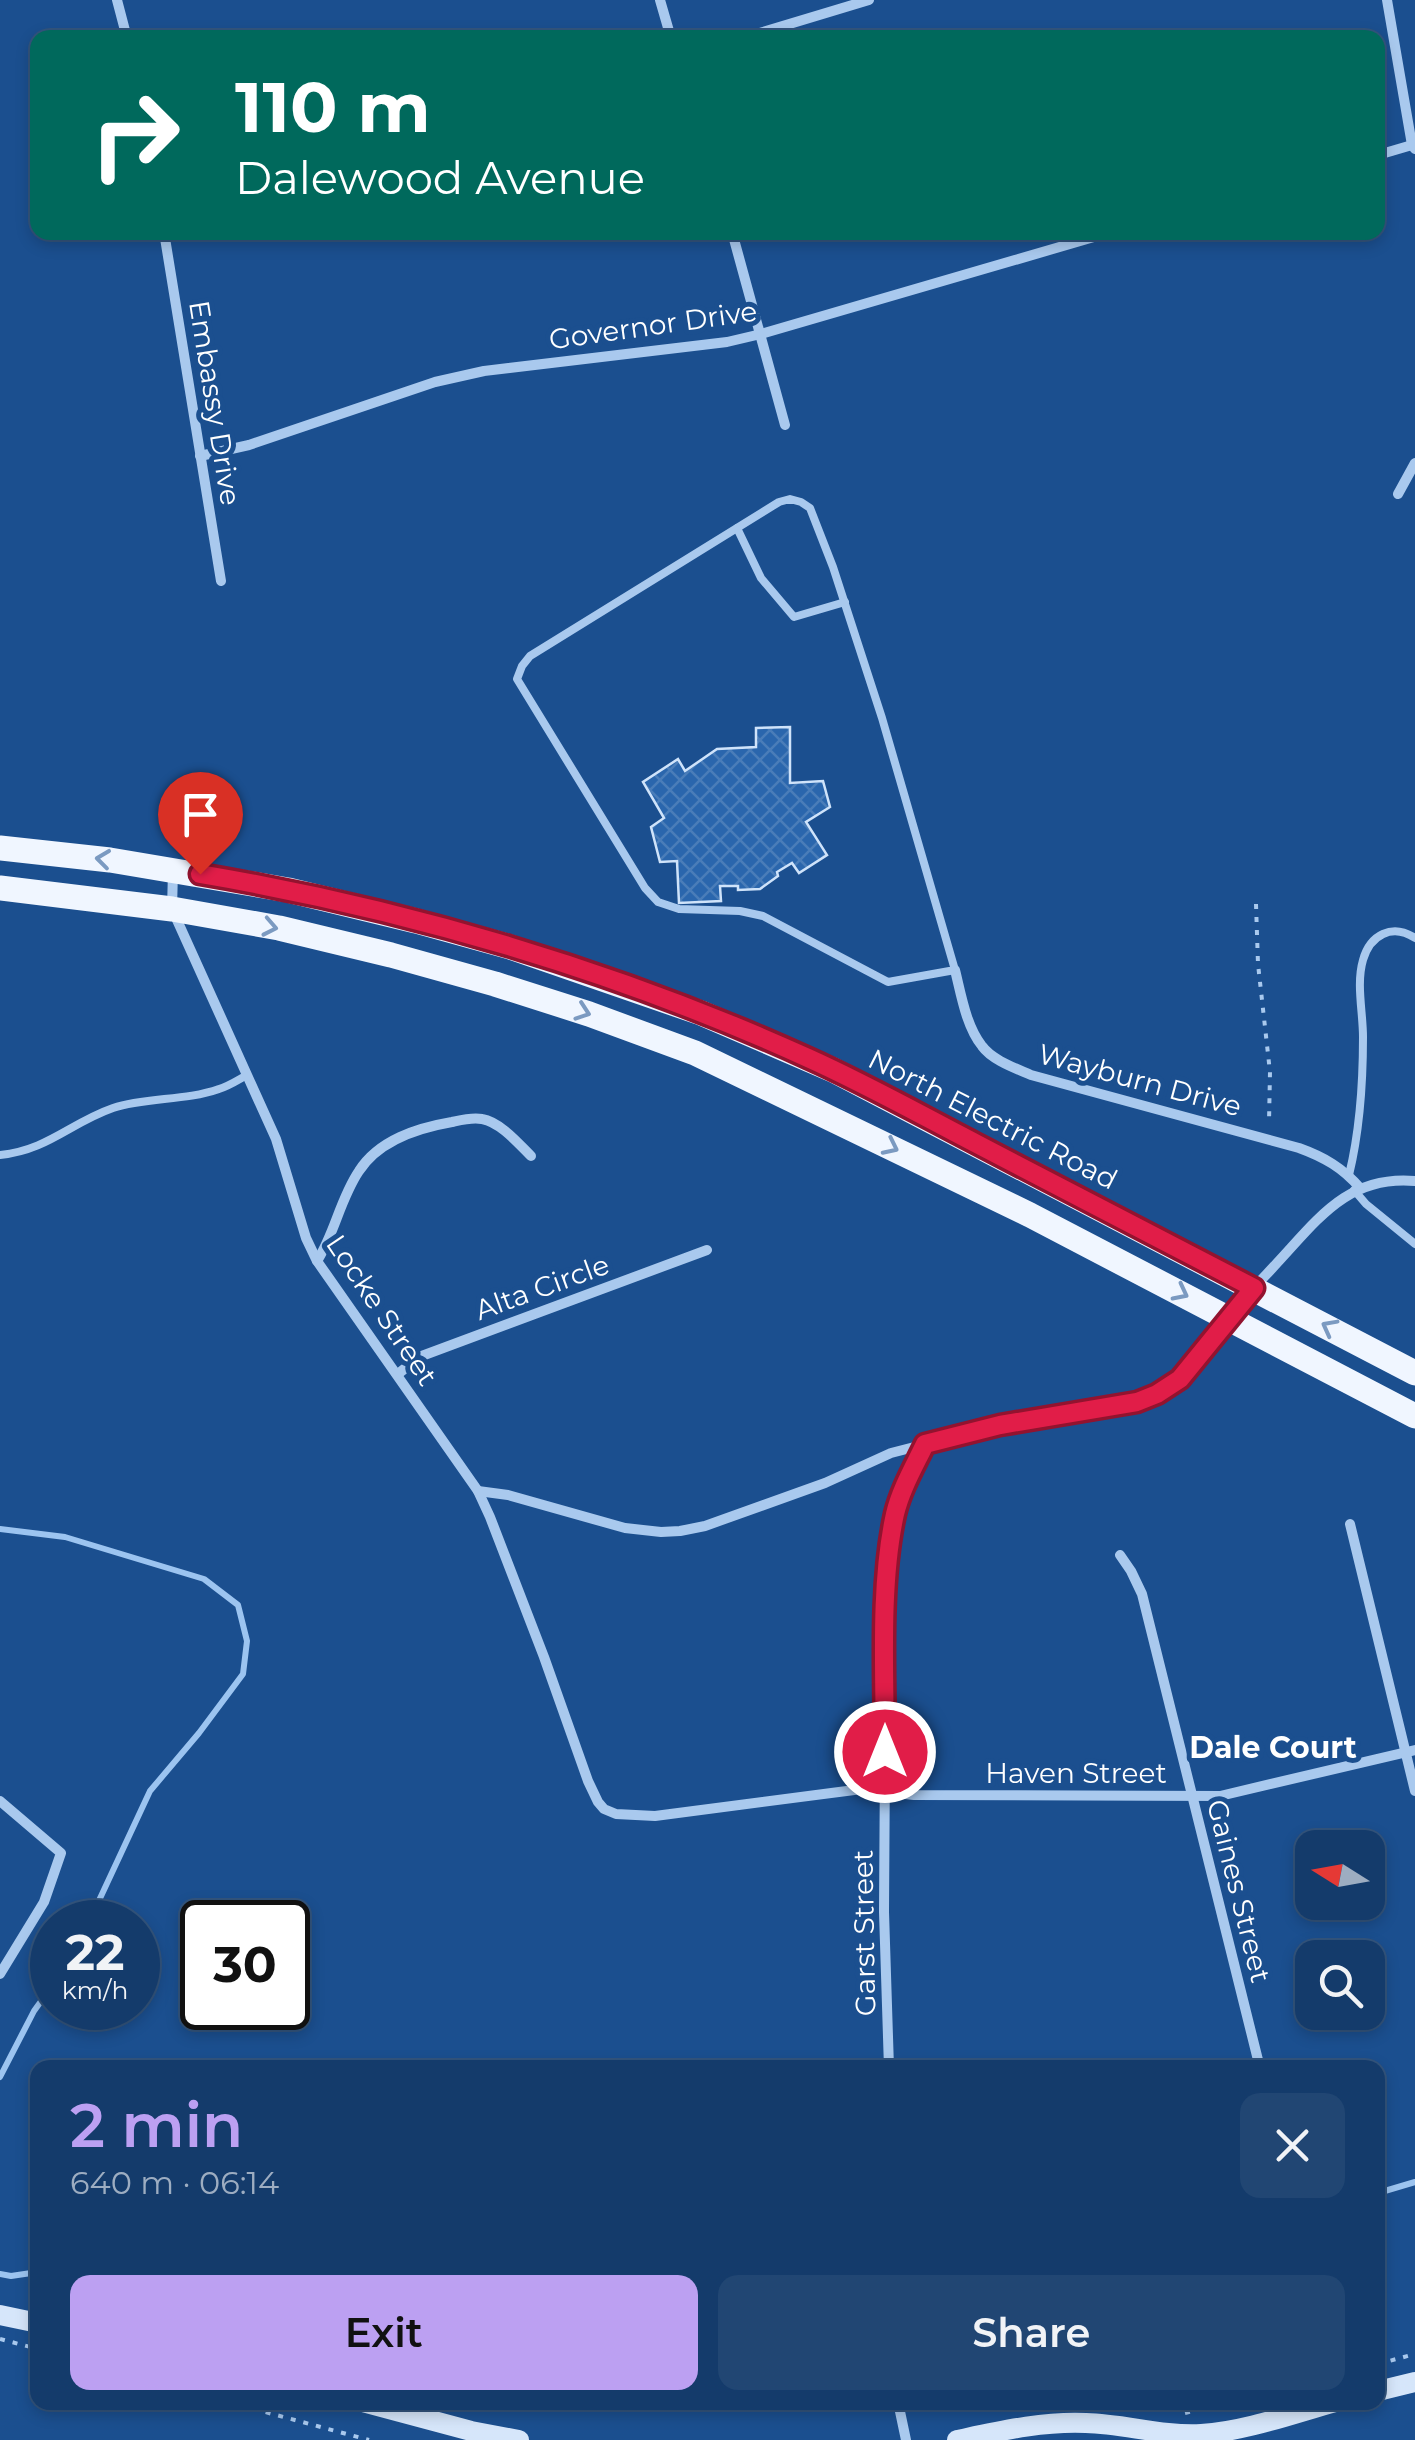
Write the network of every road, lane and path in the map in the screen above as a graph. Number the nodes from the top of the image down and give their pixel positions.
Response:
1 (117, 0) edge
2 (660, 0) edge
3 (869, 0) edge
4 (1387, 0) edge
5 (125, 30) edge
6 (669, 30) edge
7 (769, 30) edge
8 (1414, 147) edge
9 (1385, 153) edge
10 (165, 240) edge
11 (734, 240) edge
12 (1084, 240) edge
13 (761, 334) junction
14 (785, 425) dead end
15 (200, 456) junction
16 (1415, 463) edge
17 (1398, 494) dead end
18 (737, 528) junction
19 (221, 580) dead end
20 (845, 602) junction
21 (0, 848) edge
22 (173, 870) junction
23 (0, 888) edge
24 (1256, 904) dead end
25 (172, 909) junction
26 (1415, 938) edge
27 (955, 970) junction
28 (247, 1076) junction
29 (1267, 1138) junction
30 (0, 1156) edge
31 (531, 1156) dead end
32 (1349, 1174) junction
33 (1415, 1181) edge
34 (1357, 1189) junction
35 (1415, 1244) edge
36 (707, 1250) dead end
37 (317, 1261) junction
38 (1254, 1288) junction
39 (1228, 1316) junction
40 (1415, 1373) edge
41 (398, 1374) junction
42 (1415, 1416) edge
43 (925, 1444) junction
44 (478, 1491) junction
45 (1350, 1524) dead end
46 (1120, 1556) dead end
47 (1410, 1751) edge
48 (582, 1766) joint
49 (885, 1791) junction
50 (1415, 1791) edge
51 (1192, 1795) junction
52 (0, 1801) edge
53 (0, 1974) edge
54 (889, 2060) edge
55 (1258, 2060) edge
56 (0, 2315) edge
57 (30, 2321) edge
58 (0, 2339) edge
59 (30, 2348) edge
60 (1415, 2354) edge
61 (1385, 2362) edge
62 (1415, 2382) edge
63 (1385, 2389) edge
64 (258, 2410) edge
65 (393, 2410) edge
66 (900, 2410) edge
67 (1305, 2410) edge
68 (1169, 2437) edge
69 (369, 2440) edge
70 (519, 2440) edge
71 (906, 2440) edge
72 (957, 2440) edge

1 - 5 street
2 - 6 street
3 - 7 street
4 - 8 street
8 - 9 street
10 - 15 street, Embassy Drive
11 - 13 street
12 - 13 street, Governor Drive
13 - 14 street
13 - 15 street, Governor Drive
15 - 19 street, Embassy Drive
16 - 17 street
18 - 20 lane
18 - 20 lane
18 - 27 lane
20 - 27 lane
22 -> 21 main road, North Electric Road
22 - 25 street, Locke Street
22 - 38 main road, North Electric Road
23 - 25 main road
24 - 29 path
25 - 28 street, Locke Street
25 -> 39 main road
26 - 32 lane
27 - 29 street, Wayburn Drive
28 - 30 lane
28 - 37 street, Locke Street
29 - 32 street, Wayburn Drive
31 - 37 street
32 - 34 street, Wayburn Drive
33 - 34 street
34 - 35 lane
34 - 38 street
36 - 41 street, Alta Circle
37 - 41 street, Locke Street
38 - 39 street
40 -> 38 main road, North Electric Road
39 - 42 main road
39 - 43 street
41 - 44 street, Locke Street
43 - 44 street
43 - 49 street, Garst Street
44 - 48 street, Locke Street
45 - 47 street
46 - 51 street, Gaines Street
47 - 50 street
47 - 51 street, Haven Street
48 - 49 street, Haven Street
49 - 51 street, Haven Street
49 - 54 street, Garst Street
51 - 55 street, Gaines Street
52 - 53 street
56 - 57 street
58 - 59 path
60 - 61 path
62 - 63 street
64 - 69 path
65 - 70 street
66 - 71 street
67 - 68 street
68 - 72 street

